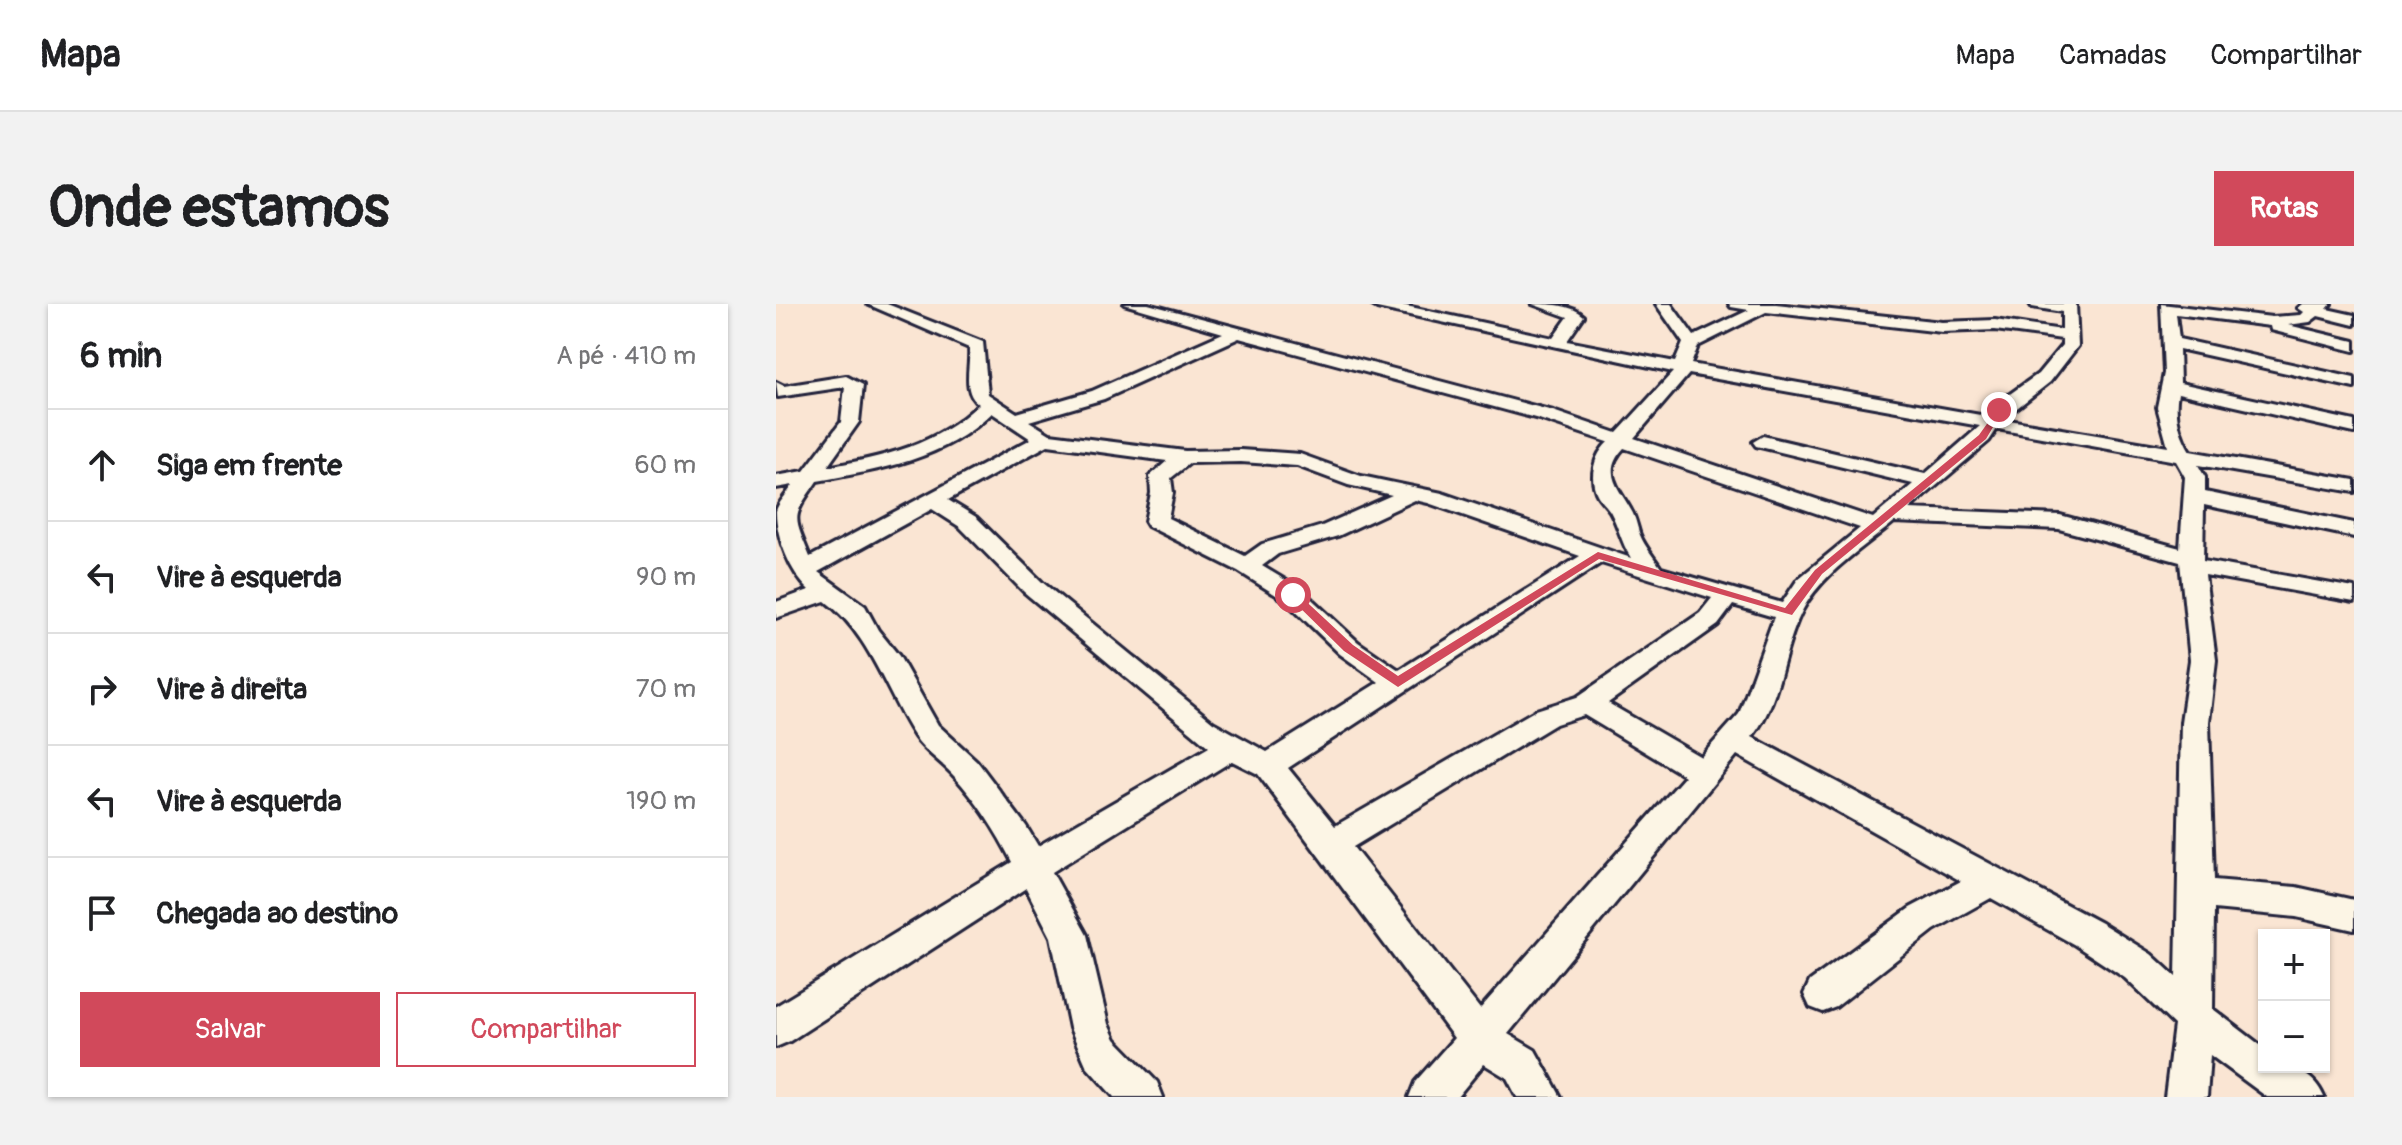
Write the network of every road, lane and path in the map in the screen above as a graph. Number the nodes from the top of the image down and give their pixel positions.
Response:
1 (874, 304) edge
2 (1131, 304) edge
3 (1193, 304) edge
4 (1377, 304) edge
5 (1539, 304) edge
6 (1663, 304) edge
7 (1736, 304) edge
8 (2037, 304) edge
9 (2289, 304) edge
10 (2070, 306) edge
11 (2168, 306) edge
12 (1763, 307) junction
13 (2320, 307) edge
14 (1164, 313) junction
15 (2354, 320) edge
16 (2257, 321) junction
17 (1235, 334) junction
18 (2072, 336) junction
19 (2170, 342) junction
20 (1691, 343) junction
21 (1557, 344) junction
22 (2354, 346) edge
23 (1683, 368) junction
24 (2354, 383) edge
25 (2171, 386) junction
26 (777, 391) edge
27 (989, 405) junction
28 (1015, 419) junction
29 (1992, 421) junction
30 (2354, 427) edge
31 (1045, 439) junction
32 (1623, 440) junction
33 (1763, 442) dead end
34 (2179, 447) junction
35 (1185, 457) junction
36 (809, 477) junction
37 (776, 482) edge
38 (1931, 482) junction
39 (2354, 486) edge
40 (1414, 493) junction
41 (2196, 497) junction
42 (933, 500) junction
43 (1883, 521) junction
44 (2354, 530) edge
45 (1598, 555) junction
46 (2192, 562) junction
47 (1246, 566) junction
48 (803, 570) junction
49 (1652, 573) junction
50 (828, 592) junction
51 (2354, 595) edge
52 (1727, 596) junction
53 (776, 610) edge
54 (1788, 613) junction
55 (1398, 682) junction
56 (1587, 704) junction
57 (1732, 739) junction
58 (1231, 748) junction
59 (1269, 766) junction
60 (1706, 774) junction
61 (1331, 844) junction
62 (1030, 868) junction
63 (1993, 880) junction
64 (2197, 894) junction
65 (2354, 915) edge
66 (1823, 994) dead end
67 (2194, 1018) junction
68 (776, 1028) edge
69 (1478, 1038) junction
70 (1142, 1097) edge
71 (1430, 1097) edge
72 (1540, 1097) edge
73 (2186, 1097) edge
74 (2303, 1097) edge

1 - 27 street
2 - 14 street
3 - 14 street
4 - 21 street
5 - 21 street
6 - 20 street
7 - 12 street
8 - 10 street
9 - 13 street
10 - 18 street
11 - 16 street
11 - 19 street
12 - 18 street
12 - 20 street
13 - 15 street
13 - 16 street
14 - 17 street
16 - 22 street
17 - 28 street
17 - 32 street
18 - 29 street
19 - 24 street
19 - 25 street
20 - 23 street
21 - 23 street
23 - 29 street
23 - 32 street
25 - 30 street
25 - 34 street
26 - 36 street
27 - 28 street
27 - 36 street
28 - 31 street
29 - 34 street
29 - 38 street
31 - 35 street
31 - 42 street
32 - 43 street
32 - 49 street
33 - 38 street
34 - 39 street
34 - 41 street
35 - 40 street
35 - 47 street
36 - 37 street
36 - 48 street
38 - 43 street
40 - 45 street
40 - 47 street
41 - 44 street
41 - 46 street
42 - 48 street
42 - 58 street
43 - 46 street
43 - 54 street
45 - 49 street
45 - 55 street
46 - 51 street
46 - 64 street
47 - 55 street
48 - 50 street
49 - 52 street
50 - 53 street
50 - 62 street
52 - 54 street
52 - 56 street
54 - 57 street
55 - 59 street
56 - 60 street
56 - 61 street
57 - 60 street
57 - 63 street
58 - 59 street
58 - 62 street
59 - 61 street
60 - 69 street
61 - 69 street
62 - 68 street
62 - 70 street
63 - 66 street
63 - 67 street
64 - 65 street
64 - 67 street
67 - 73 street
67 - 74 street
69 - 71 street
69 - 72 street

